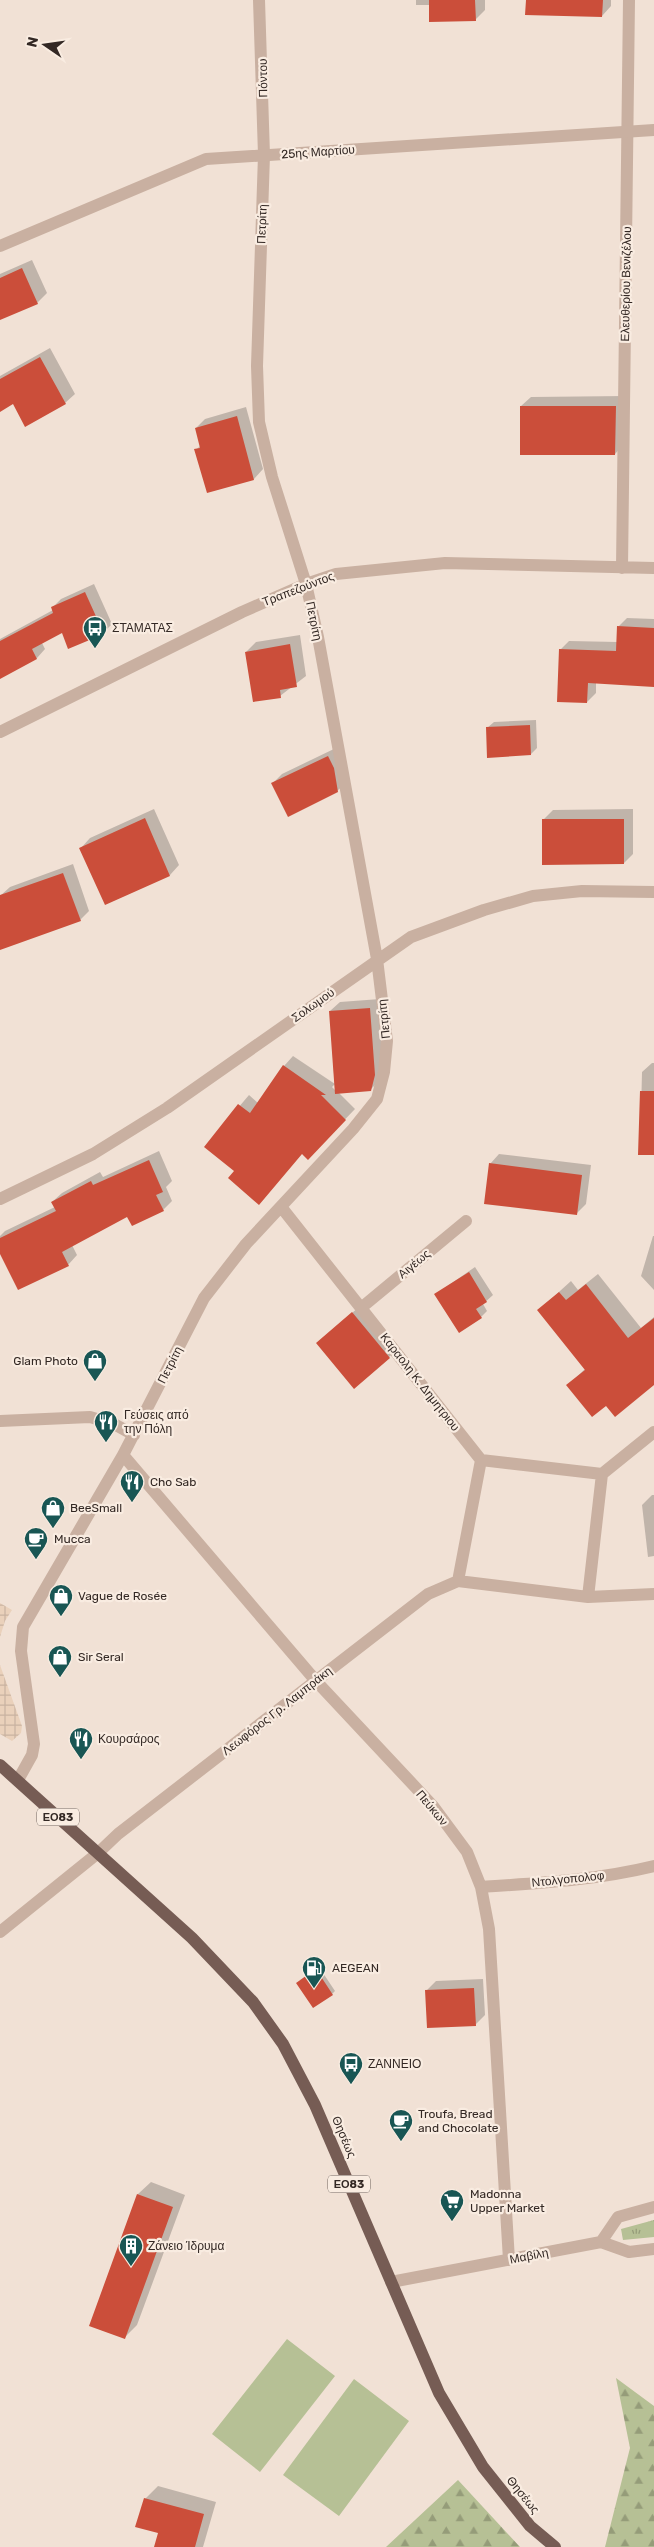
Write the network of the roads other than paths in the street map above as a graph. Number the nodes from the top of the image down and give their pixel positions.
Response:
1 (259, 0) edge
2 (629, 0) edge
3 (654, 130) edge
4 (629, 132) junction
5 (264, 155) junction
6 (0, 246) edge
7 (622, 568) junction
8 (654, 568) edge
9 (306, 584) junction
10 (0, 732) edge
11 (654, 892) edge
12 (378, 959) junction
13 (0, 1199) edge
14 (282, 1208) junction
15 (466, 1221) dead end
16 (361, 1308) junction
17 (0, 1421) edge
18 (654, 1432) edge
19 (134, 1435) junction
20 (124, 1455) junction
21 (481, 1460) junction
22 (602, 1474) junction
23 (458, 1581) junction
24 (654, 1594) edge
25 (588, 1597) junction
26 (316, 1680) junction
27 (0, 1765) edge
28 (18, 1780) junction
29 (98, 1853) junction
30 (654, 1866) edge
31 (481, 1887) junction
32 (0, 1932) edge
33 (654, 2207) edge
34 (601, 2242) junction
35 (654, 2248) edge
36 (509, 2260) junction
37 (391, 2282) junction
38 (554, 2547) edge

1 - 5 street, Πόντου
2 - 4 street, Ελευθερίου Βενιζέλου
3 - 4 street, 25ης Μαρτίου
4 - 5 street, 25ης Μαρτίου
4 - 7 street, Ελευθερίου Βενιζέλου
5 - 6 street, 25ης Μαρτίου
5 - 9 street, Πετρίτη
7 - 8 street, Τραπεζούντος
7 - 9 street, Τραπεζούντος
9 - 10 street, Τραπεζούντος
9 - 12 street, Πετρίτη
11 - 12 street, Σολωμού
12 - 13 street, Σολωμού
12 - 14 street, Πετρίτη
14 - 16 street, Καραολη Κ. Δημητριου
14 - 19 street, Πετρίτη
15 - 16 street, Αιγέως
16 - 21 street, Καραολη Κ. Δημητριου
17 - 19 street
18 - 22 street
19 - 20 street, Πετρίτη
20 - 26 street, Πεύκων
20 - 28 street, Πετρίτη
21 - 22 street
21 - 23 street
22 - 25 street
23 - 25 street
23 - 26 street, Λεωφόρος Γρ. Λαμπράκη
24 - 25 street
26 - 29 street, Λεωφόρος Γρ. Λαμπράκη
26 - 31 street, Πεύκων
27 - 28 main road, ΕΟ83
28 - 29 main road, ΕΟ83
29 - 32 street, Λεωφόρος Γρ. Λαμπράκη
29 - 37 main road, Θησέως / ΕΟ83
30 - 31 street, Ντολγοπολοφ
31 - 36 street, Πεύκων
33 - 34 street
34 - 35 street
34 - 36 street, Μαβίλη
36 - 37 street, Μαβίλη
37 - 38 main road, Θησέως / ΕΟ83

